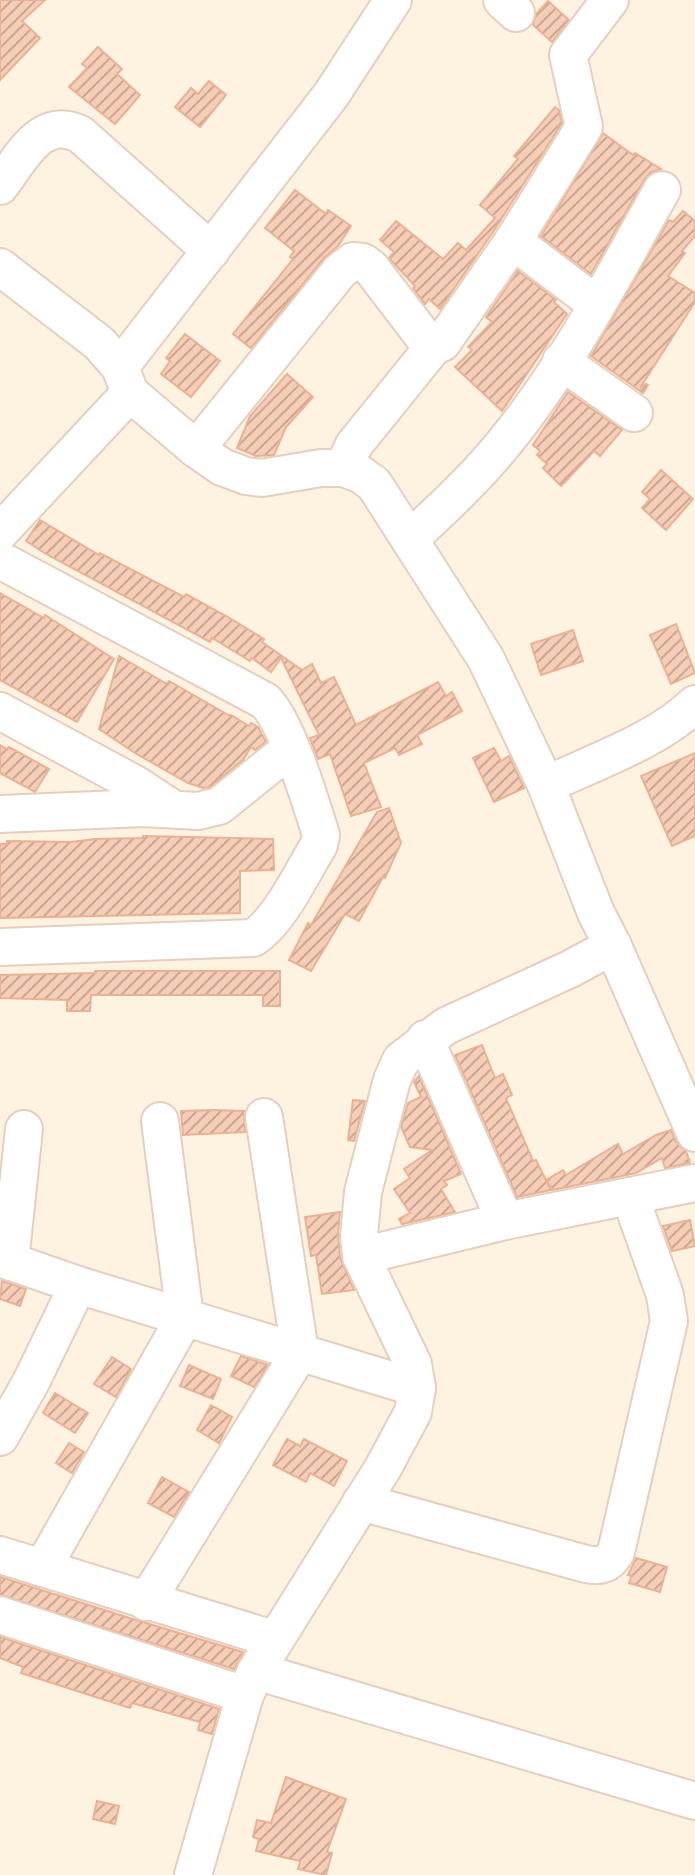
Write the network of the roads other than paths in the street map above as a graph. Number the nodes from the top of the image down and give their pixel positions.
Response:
1 (393, 0) edge
2 (610, 0) edge
3 (0, 186) edge
4 (662, 190) dead end
5 (513, 241) junction
6 (211, 251) junction
7 (0, 267) edge
8 (596, 304) junction
9 (434, 346) junction
10 (561, 361) junction
11 (125, 380) junction
12 (634, 413) dead end
13 (196, 449) junction
14 (343, 468) junction
15 (0, 532) edge
16 (410, 539) junction
17 (0, 560) edge
18 (695, 704) edge
19 (0, 711) edge
20 (290, 749) junction
21 (546, 785) junction
22 (173, 809) junction
23 (0, 814) edge
24 (613, 946) junction
25 (0, 947) edge
26 (425, 1039) junction
27 (264, 1117) dead end
28 (160, 1121) dead end
29 (24, 1129) dead end
30 (695, 1133) edge
31 (695, 1183) edge
32 (630, 1196) junction
33 (505, 1221) junction
34 (361, 1256) junction
35 (5, 1260) edge
36 (78, 1285) junction
37 (185, 1317) junction
38 (300, 1352) junction
39 (15, 1378) edge
40 (417, 1388) junction
41 (0, 1437) edge
42 (361, 1502) junction
43 (0, 1555) edge
44 (43, 1567) junction
45 (146, 1602) junction
46 (0, 1615) edge
47 (273, 1639) junction
48 (250, 1683) junction
49 (695, 1801) edge
50 (193, 1875) edge

1 - 6 street
2 - 5 street
3 - 6 street
4 - 8 street
5 - 8 street
5 - 9 street
6 - 11 street
7 - 11 street
8 - 10 street
9 - 13 street
9 - 14 street
10 - 12 street
10 - 16 street
11 - 13 street
11 - 15 street
13 - 14 street
14 - 16 street
16 - 21 street
17 - 20 street
18 - 21 street
19 - 22 street
20 - 22 street
20 - 25 street
21 - 24 street
22 - 23 street
24 - 26 street
24 - 30 street
26 - 33 street
26 - 34 street
27 - 38 street
28 - 37 street
29 - 35 street
31 - 32 street
32 - 33 street
32 - 42 street
33 - 34 street
34 - 40 street
35 - 36 street
36 - 37 street
36 - 39 street
37 - 38 street
37 - 44 street
38 - 40 street
38 - 45 street
39 - 41 street
40 - 42 street
42 - 47 street
43 - 44 street
44 - 45 street
45 - 47 street
46 - 48 street
47 - 48 street
48 - 49 street
48 - 50 street

